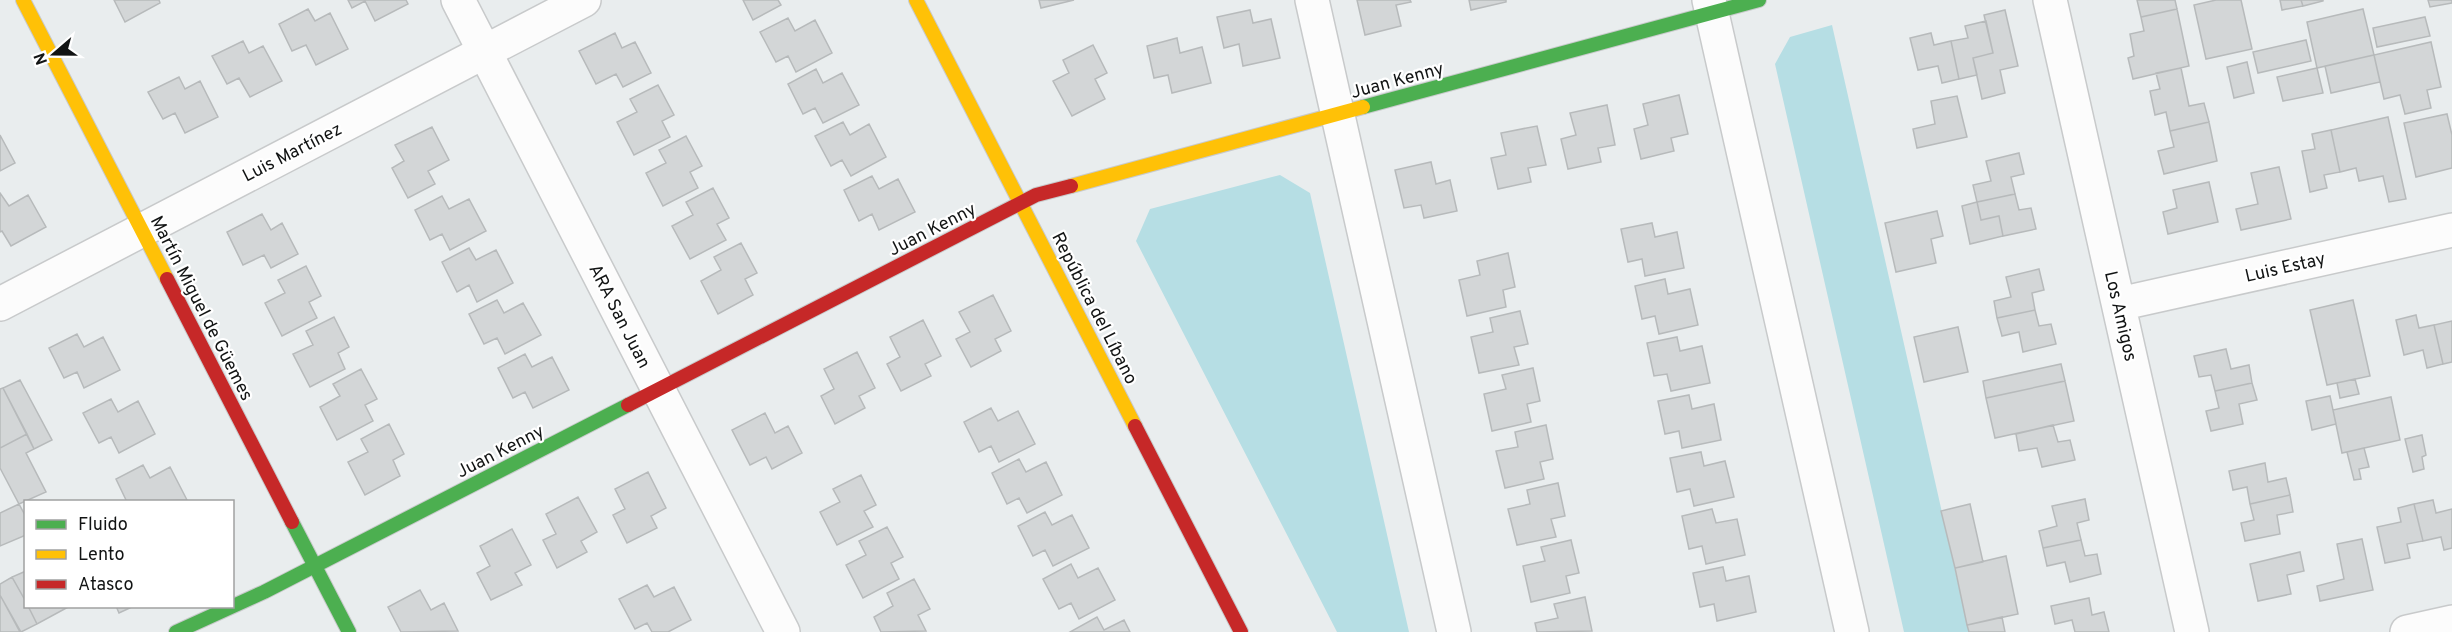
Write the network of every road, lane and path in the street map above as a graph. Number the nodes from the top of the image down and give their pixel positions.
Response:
1 (23, 0) edge
2 (458, 0) edge
3 (584, 0) edge
4 (916, 0) edge
5 (1312, 0) edge
6 (1759, 0) edge
7 (2050, 0) edge
8 (1711, 7) edge
9 (485, 52) junction
10 (1338, 114) junction
11 (1021, 203) junction
12 (141, 230) junction
13 (2452, 230) edge
14 (0, 303) edge
15 (2119, 304) junction
16 (658, 390) junction
17 (315, 566) junction
18 (234, 606) edge
19 (229, 608) edge
20 (2452, 622) edge
21 (176, 632) edge
22 (349, 632) edge
23 (783, 632) edge
24 (1241, 632) edge
25 (1454, 632) edge
26 (1852, 632) edge
27 (2192, 632) edge
28 (2407, 632) edge

1 - 12 street, Martín Miguel de Güemes
2 - 9 street, ARA San Juan
3 - 9 street, Luis Martínez
4 - 11 street, República del Líbano
5 - 10 street
6 - 8 street, Juan Kenny
7 - 15 street, Los Amigos
8 - 10 street, Juan Kenny
8 - 26 street
9 - 12 street, Luis Martínez
9 - 16 street, ARA San Juan
10 - 11 street, Juan Kenny
10 - 25 street
11 - 16 street, Juan Kenny
11 - 24 street, República del Líbano
12 - 14 street, Luis Martínez
12 - 17 street, Martín Miguel de Güemes
13 - 15 street, Luis Estay
15 - 27 street, Los Amigos
16 - 17 street, Juan Kenny
16 - 23 street, ARA San Juan
17 - 18 street, Juan Kenny
17 - 22 street, Martín Miguel de Güemes
19 - 21 street, Juan Kenny
20 - 28 street

